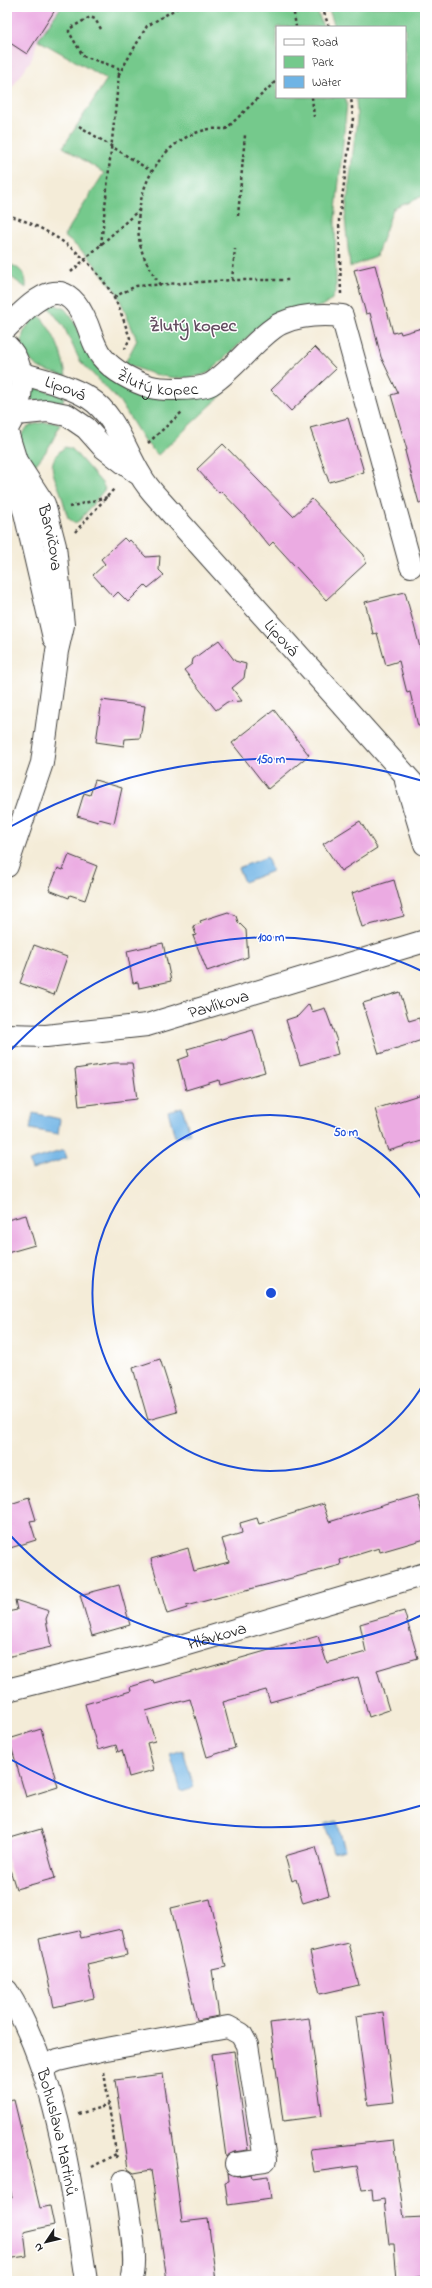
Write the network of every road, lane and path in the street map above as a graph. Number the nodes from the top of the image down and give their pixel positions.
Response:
1 (179, 7) edge
2 (293, 7) edge
3 (322, 7) edge
4 (296, 26) edge
5 (329, 26) edge
6 (101, 30) dead end
7 (119, 74) junction
8 (276, 81) edge
9 (312, 98) edge
10 (351, 98) edge
11 (314, 117) dead end
12 (79, 126) dead end
13 (245, 136) dead end
14 (112, 147) junction
15 (151, 171) junction
16 (140, 209) junction
17 (7, 215) edge
18 (238, 216) dead end
19 (101, 245) junction
20 (235, 249) dead end
21 (85, 260) junction
22 (232, 280) junction
23 (289, 280) dead end
24 (160, 285) junction
25 (114, 297) junction
26 (342, 316) junction
27 (7, 327) edge
28 (7, 346) edge
29 (114, 368) junction
30 (20, 373) junction
31 (184, 410) dead end
32 (10, 425) edge
33 (143, 447) dead end
34 (141, 477) junction
35 (7, 480) edge
36 (114, 490) dead end
37 (108, 497) junction
38 (65, 508) dead end
39 (69, 534) dead end
40 (411, 566) dead end
41 (57, 650) junction
42 (404, 774) junction
43 (425, 797) edge
44 (425, 844) edge
45 (7, 866) edge
46 (425, 941) edge
47 (7, 1035) edge
48 (425, 1574) edge
49 (7, 1690) edge
50 (7, 1991) edge
51 (101, 2050) junction
52 (42, 2067) junction
53 (108, 2105) junction
54 (72, 2116) dead end
55 (116, 2154) junction
56 (236, 2164) dead end
57 (88, 2168) dead end
58 (124, 2182) joint
59 (86, 2281) edge
60 (131, 2281) edge

1 - 7 path
2 - 4 path
3 - 5 path
6 - 7 path
7 - 14 path
8 - 15 path
9 - 11 path
10 - 26 path
12 - 14 path
13 - 18 path
14 - 15 path
14 - 19 path
15 - 16 path
16 - 19 path
16 - 24 path
17 - 21 path
19 - 21 path
20 - 22 path
21 - 25 path
22 - 23 path
22 - 24 path
24 - 25 path
25 - 29 path
26 - 29 street, Žlutý kopec
26 - 40 street
27 - 29 street, Žlutý kopec
28 - 30 street
30 - 32 street
30 - 34 street, Lipová
31 - 33 path
32 - 34 street, Lipová
32 - 41 street, Barvičova
34 - 42 street, Lipová
35 - 41 street, Barvičova
36 - 37 path
37 - 38 path
37 - 39 path
41 - 45 street, Barvičova
42 - 43 street, Lipová
42 - 44 street
46 - 47 street, Pavlíkova
48 - 49 street, Hlávkova
50 - 52 street, Bohuslava Martinů
51 - 52 street
51 - 53 path
51 - 56 street
52 - 59 street, Bohuslava Martinů
53 - 54 path
53 - 55 path
55 - 57 path
55 - 58 path
58 - 60 street

